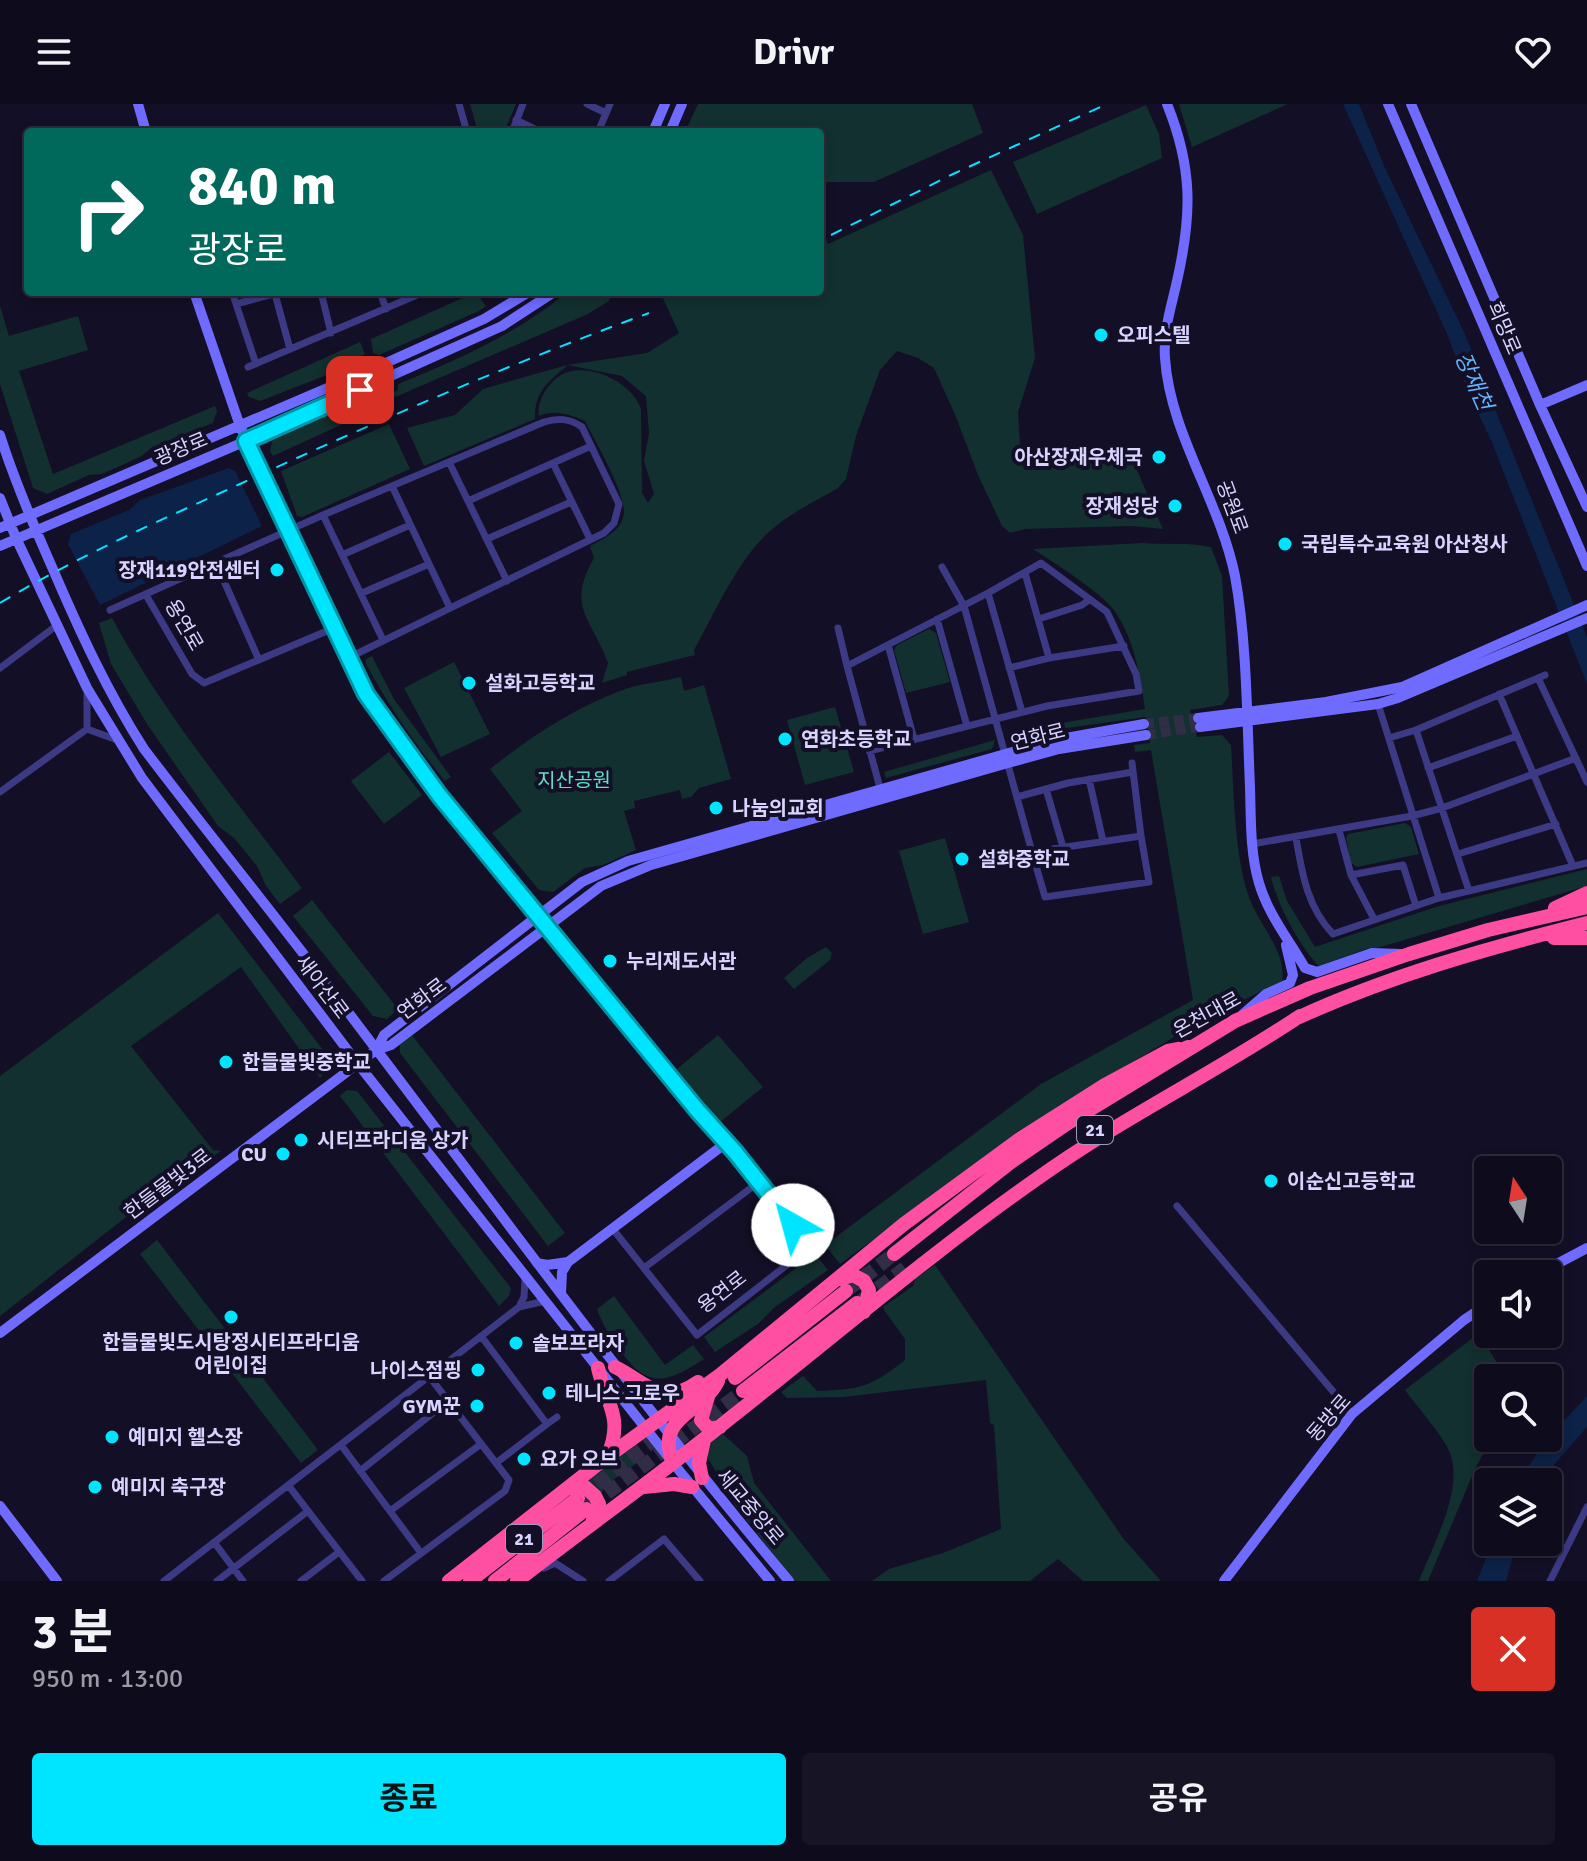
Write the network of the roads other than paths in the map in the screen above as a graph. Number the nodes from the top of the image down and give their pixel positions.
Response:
1 (138, 104) edge
2 (459, 104) edge
3 (523, 104) edge
4 (587, 104) edge
5 (610, 104) edge
6 (665, 104) edge
7 (682, 104) edge
8 (1167, 104) edge
9 (1388, 104) edge
10 (1411, 104) edge
11 (606, 113) junction
12 (516, 120) junction
13 (145, 128) edge
14 (466, 128) edge
15 (513, 128) edge
16 (533, 128) edge
17 (600, 128) edge
18 (655, 128) edge
19 (672, 128) edge
20 (195, 296) edge
21 (233, 296) edge
22 (267, 296) edge
23 (279, 296) edge
24 (322, 296) edge
25 (381, 296) edge
26 (415, 296) edge
27 (522, 296) edge
28 (548, 296) edge
29 (236, 304) junction
30 (386, 309) junction
31 (331, 333) junction
32 (290, 349) junction
33 (1587, 385) edge
34 (1540, 405) junction
35 (240, 426) junction
36 (0, 435) edge
37 (246, 441) junction
38 (591, 446) junction
39 (449, 462) junction
40 (553, 463) junction
41 (392, 486) junction
42 (0, 498) edge
43 (468, 501) junction
44 (571, 502) junction
45 (1587, 507) edge
46 (29, 515) junction
47 (323, 515) junction
48 (410, 525) junction
49 (5, 526) edge
50 (35, 530) junction
51 (290, 531) junction
52 (16, 538) junction
53 (487, 539) junction
54 (590, 539) junction
55 (0, 546) edge
56 (342, 555) junction
57 (216, 563) junction
58 (429, 564) junction
59 (1587, 566) edge
60 (942, 567) dead end
61 (1025, 573) junction
62 (507, 581) junction
63 (362, 593) junction
64 (988, 593) junction
65 (146, 595) junction
66 (1089, 600) junction
67 (964, 606) junction
68 (1585, 606) edge
69 (450, 608) junction
70 (110, 610) dead end
71 (1587, 618) edge
72 (937, 619) junction
73 (1039, 619) junction
74 (56, 626) junction
75 (334, 628) junction
76 (838, 628) dead end
77 (1542, 631) junction
78 (383, 640) junction
79 (888, 645) junction
80 (1124, 646) junction
81 (348, 658) junction
82 (1049, 658) junction
83 (259, 660) junction
84 (847, 666) junction
85 (0, 668) edge
86 (1009, 668) junction
87 (87, 688) junction
88 (1499, 694) junction
89 (1378, 704) junction
90 (1022, 712) junction
91 (1246, 716) junction
92 (995, 720) junction
93 (1199, 722) tunnel mouth
94 (967, 726) junction
95 (87, 729) junction
96 (1145, 729) tunnel mouth
97 (1416, 730) junction
98 (1517, 736) junction
99 (1389, 738) junction
100 (914, 739) junction
101 (117, 740) junction
102 (869, 751) junction
103 (1576, 758) junction
104 (1006, 759) junction
105 (1428, 768) junction
106 (1534, 775) junction
107 (1089, 779) junction
108 (1587, 782) edge
109 (880, 788) junction
110 (1046, 789) junction
111 (0, 792) edge
112 (1017, 797) junction
113 (1442, 808) junction
114 (1412, 816) junction
115 (1556, 824) junction
116 (1339, 830) junction
117 (1141, 836) junction
118 (1296, 838) junction
119 (1103, 841) junction
120 (1252, 844) junction
121 (1063, 847) junction
122 (1032, 852) junction
123 (1458, 854) junction
124 (1587, 863) edge
125 (1573, 866) junction
126 (1351, 875) junction
127 (1469, 891) junction
128 (1587, 893) edge
129 (1439, 898) junction
130 (1416, 906) junction
131 (1587, 907) edge
132 (536, 916) junction
133 (1374, 919) junction
134 (1530, 920) junction
135 (1587, 923) edge
136 (546, 926) junction
137 (1281, 928) junction
138 (1529, 938) junction
139 (1587, 938) edge
140 (1409, 954) junction
141 (1300, 1016) junction
142 (1235, 1021) junction
143 (1189, 1047) junction
144 (376, 1050) junction
145 (358, 1064) junction
146 (726, 1143) junction
147 (759, 1182) junction
148 (1177, 1206) dead end
149 (612, 1228) junction
150 (1587, 1248) edge
151 (894, 1254) tunnel mouth
152 (1562, 1261) edge
153 (568, 1262) junction
154 (537, 1263) junction
155 (644, 1268) junction
156 (905, 1268) tunnel mouth
157 (525, 1276) junction
158 (842, 1285) junction
159 (561, 1295) junction
160 (545, 1301) junction
161 (519, 1307) junction
162 (860, 1308) junction
163 (1474, 1313) edge
164 (0, 1333) edge
165 (481, 1336) junction
166 (743, 1355) junction
167 (615, 1367) junction
168 (598, 1368) junction
169 (429, 1376) junction
170 (727, 1376) junction
171 (743, 1391) tunnel mouth
172 (708, 1397) junction
173 (448, 1401) junction
174 (1352, 1414) junction
175 (557, 1417) dead end
176 (547, 1424) junction
177 (652, 1426) junction
178 (720, 1427) junction
179 (668, 1435) junction
180 (704, 1439) junction
181 (481, 1444) junction
182 (341, 1445) junction
183 (607, 1457) junction
184 (678, 1459) junction
185 (496, 1463) junction
186 (360, 1471) junction
187 (697, 1482) junction
188 (288, 1485) junction
189 (639, 1488) junction
190 (580, 1505) junction
191 (0, 1506) edge
192 (1587, 1507) edge
193 (308, 1511) junction
194 (390, 1511) junction
195 (214, 1542) junction
196 (339, 1552) junction
197 (421, 1553) junction
198 (233, 1568) junction
199 (57, 1581) edge
200 (164, 1581) edge
201 (217, 1581) edge
202 (243, 1581) edge
203 (301, 1581) edge
204 (362, 1581) edge
205 (384, 1581) edge
206 (449, 1581) edge
207 (470, 1581) edge
208 (495, 1581) edge
209 (517, 1581) edge
210 (526, 1581) edge
211 (583, 1581) edge
212 (609, 1581) edge
213 (700, 1581) edge
214 (770, 1581) edge
215 (789, 1581) edge
216 (1224, 1581) edge
217 (1550, 1581) edge

1 - 13 street
2 - 14 street
3 - 12 street
4 - 11 street
5 - 11 street
6 - 18 street
7 - 19 street
8 - 91 street, 공원로
9 - 59 street, 희망로
10 - 34 street, 희망로
11 - 17 street
12 - 15 street
12 - 16 street
20 - 35 street, 용연로
21 - 29 street
22 - 29 street
23 - 32 street
24 - 31 street
25 - 30 street
26 - 30 street
27 - 35 street, 광장로
28 - 37 street, 광장로
29 - 32 street
30 - 31 street
31 - 32 street
33 - 34 street
34 - 45 street, 희망로
35 - 37 street, 용연로
35 - 46 street, 광장로
36 - 46 street, 새아산로
37 - 50 street, 광장로
37 - 51 street, 용연로
38 - 39 street
38 - 40 street
38 - 54 street
39 - 41 street
39 - 43 street
40 - 43 street
40 - 44 street
41 - 47 street
41 - 48 street
42 - 49 street, 새아산로
43 - 53 street
44 - 53 street
44 - 54 street
46 - 49 street, 광장로
46 - 50 street, 새아산로
47 - 51 street
47 - 56 street
48 - 56 street
48 - 58 street
49 - 52 street, 새아산로
50 - 52 street, 광장로
50 - 144 street, 새아산로
51 - 57 street, 용연로
51 - 75 street, 용연로
52 - 55 street, 광장로
52 - 74 street, 새아산로
53 - 62 street
54 - 62 street
56 - 63 street
57 - 65 street, 용연로
57 - 83 street
58 - 63 street
58 - 69 street
60 - 67 street, 연화로
61 - 64 street
61 - 66 street
61 - 73 street
62 - 69 street
63 - 78 street
64 - 67 street
64 - 86 street
65 - 70 street
65 - 83 street, 용연로
66 - 73 street
66 - 80 street
67 - 72 street
67 - 92 street, 연화로
68 - 77 street
69 - 78 street
71 - 77 street
72 - 79 street
72 - 94 street
73 - 82 street
74 - 85 street
74 - 87 street, 새아산로
75 - 81 street, 용연로
75 - 83 street, 용연로
76 - 84 street
77 - 89 street
77 - 91 street
78 - 81 street
79 - 84 street
79 - 100 street
80 - 82 street
80 - 90 street
81 - 132 street, 용연로
82 - 86 street
84 - 102 street
86 - 90 street
87 - 95 street
87 - 101 street, 새아산로
88 - 97 street
88 - 98 street
88 - 103 street
89 - 91 street
89 - 99 street
90 - 92 street
91 - 93 street
91 - 120 street, 공원로
92 - 94 street
92 - 104 street, 연화로
94 - 100 street
95 - 101 street
95 - 111 street
96 - 104 street, 연화로
97 - 99 street
97 - 105 street
98 - 105 street
98 - 106 street
99 - 114 street
100 - 102 street
101 - 145 street, 새아산로
102 - 109 street
103 - 106 street
103 - 108 street
104 - 109 street, 연화로
104 - 112 street
104 - 136 street, 연화로
105 - 113 street
106 - 113 street
106 - 115 street
107 - 110 street
107 - 117 street
107 - 119 street
109 - 132 street, 연화로
110 - 112 street
110 - 121 street
112 - 122 street
113 - 114 street
113 - 123 street
114 - 116 street
114 - 129 street
115 - 123 street
115 - 125 street
116 - 118 street
116 - 126 street
117 - 119 street
117 - 122 street
118 - 120 street
118 - 133 street
119 - 121 street
120 - 137 street, 공원로
121 - 122 street
123 - 127 street
124 - 125 street
125 - 127 street
126 - 130 street
126 - 133 street
127 - 129 street
128 - 134 highway
129 - 130 street
130 - 133 street
131 - 134 highway, 온천대로 / 21
132 - 136 street, 용연로
132 - 144 street, 연화로
134 - 140 highway, 온천대로 / 21
135 - 138 highway, 온천대로 / 21
136 - 144 street, 연화로
136 - 146 street, 용연로
137 - 140 street
137 - 142 street
138 - 139 highway
138 - 141 highway, 온천대로 / 21
140 - 142 highway, 온천대로 / 21
141 - 156 highway, 온천대로 / 21
141 - 162 highway
142 - 143 highway, 온천대로 / 21
143 - 151 highway, 온천대로 / 21
143 - 158 highway
144 - 145 street, 한들물빛3로
144 - 154 street, 새아산로
145 - 157 street, 새아산로
145 - 164 street, 한들물빛3로
146 - 147 street, 용연로
146 - 149 street
147 - 155 street
147 - 155 street, 용연로
148 - 174 street
149 - 153 street
149 - 155 street, 용연로
150 - 152 street
153 - 154 street
153 - 159 street
154 - 159 street, 새아산로
157 - 160 street, 새아산로
157 - 161 street
158 - 162 highway
158 - 166 highway
158 - 170 highway
159 - 167 street, 새아산로
160 - 161 street
160 - 168 street, 새아산로
161 - 165 street
162 - 171 highway
162 - 178 highway
163 - 174 street, 동방로
165 - 169 street
165 - 176 street
166 - 167 highway
166 - 170 highway
167 - 177 street, 새아산로
168 - 177 street, 새아산로
168 - 183 highway
169 - 173 street
169 - 182 street
170 - 172 highway
170 - 177 highway
172 - 178 highway
172 - 179 highway
173 - 181 street
173 - 186 street
174 - 216 street, 동방로
175 - 176 street
176 - 185 street
177 - 179 street, 새아산로
177 - 183 highway
177 - 184 street, 새아산로
178 - 180 highway
179 - 184 highway
180 - 184 highway
180 - 187 highway
181 - 185 street
181 - 194 street
182 - 186 street
182 - 188 street
183 - 190 highway
184 - 187 street, 세교중앙로
184 - 189 highway
185 - 197 street
186 - 194 street
187 - 189 highway
187 - 214 street, 세교중앙로
187 - 215 street, 세교중앙로
188 - 193 street
188 - 195 street
189 - 190 highway
190 - 206 highway
190 - 207 highway, 21
190 - 208 highway, 21
190 - 209 highway
191 - 199 street
192 - 217 street
193 - 196 street
193 - 198 street
194 - 197 street
195 - 198 street
195 - 200 street
196 - 203 street
196 - 204 street
197 - 205 street
198 - 201 street
198 - 202 street
210 - 211 street
212 - 213 street

